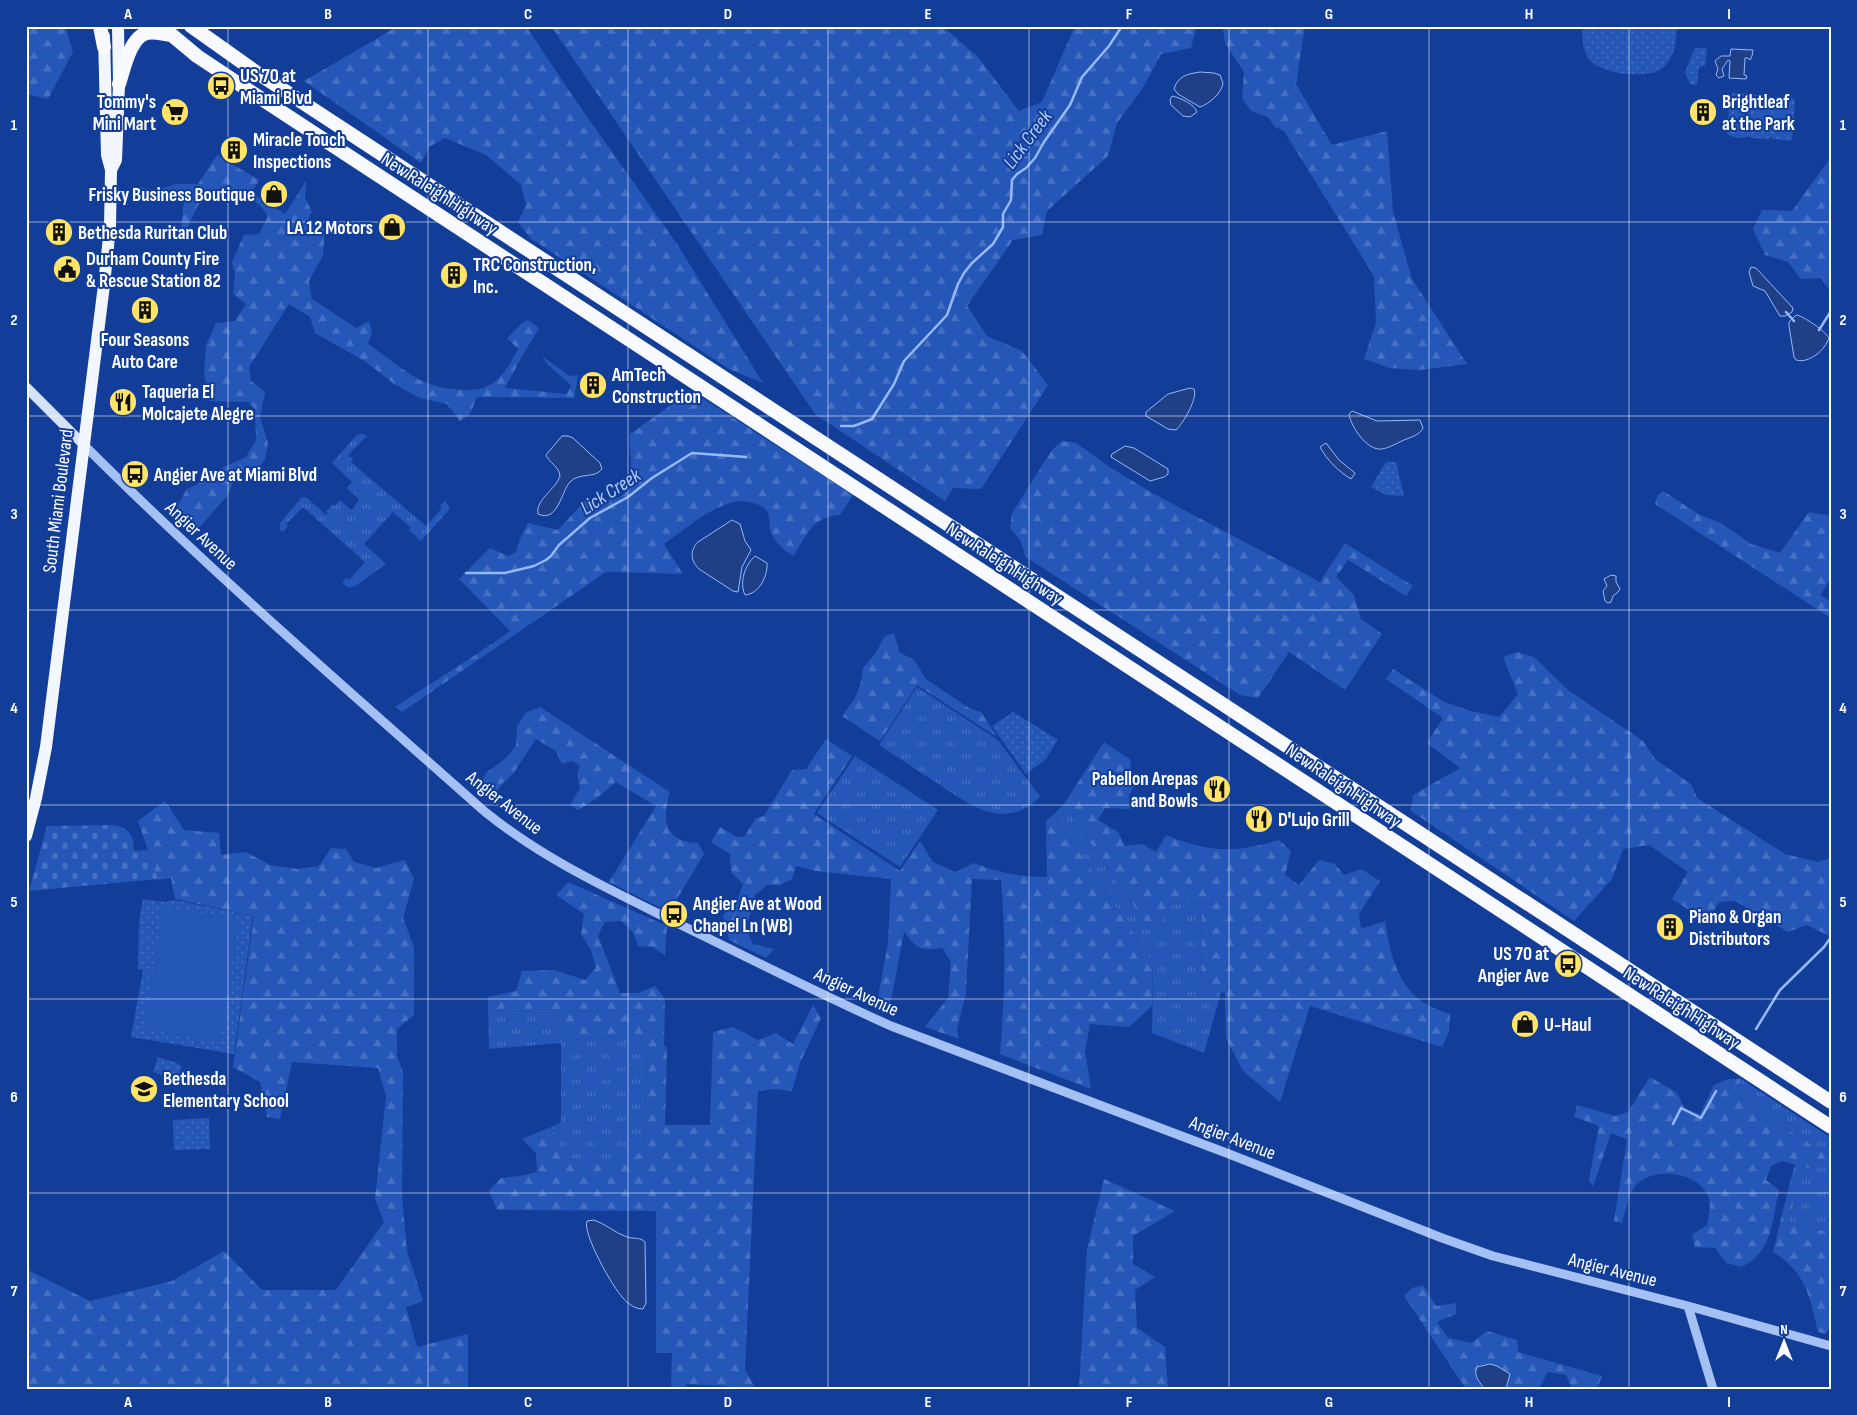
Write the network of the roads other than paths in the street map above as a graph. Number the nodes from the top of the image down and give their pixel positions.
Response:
1 (100, 26) edge
2 (105, 26) edge
3 (118, 26) edge
4 (192, 26) edge
5 (166, 31) edge
6 (104, 47) junction
7 (253, 70) junction
8 (119, 84) junction
9 (242, 86) junction
10 (111, 170) junction
11 (428, 184) junction
12 (418, 201) junction
13 (26, 387) edge
14 (83, 444) junction
15 (1232, 733) junction
16 (1314, 765) junction
17 (1304, 781) junction
18 (1376, 806) junction
19 (26, 836) edge
20 (1831, 1102) edge
21 (1831, 1126) edge
22 (1688, 1306) junction
23 (1831, 1346) edge
24 (1713, 1389) edge

1 - 6 highway
2 - 6 main road, South Miami Boulevard
3 - 8 main road, South Miami Boulevard
4 - 7 highway, New Raleigh Highway
5 - 8 highway
5 - 9 highway, New Raleigh Highway
6 - 10 main road, South Miami Boulevard
7 - 9 highway
7 - 11 highway, New Raleigh Highway
8 - 10 main road, South Miami Boulevard
9 - 12 highway, New Raleigh Highway
10 - 14 main road, South Miami Boulevard
11 - 12 highway
11 - 16 highway, New Raleigh Highway
12 - 15 highway, New Raleigh Highway
13 - 14 main road, Angier Avenue
14 - 19 main road, South Miami Boulevard
14 - 22 street, Angier Avenue
15 - 16 highway
15 - 17 highway, New Raleigh Highway
16 - 18 highway, New Raleigh Highway
17 - 18 highway
17 - 21 highway, New Raleigh Highway
18 - 20 highway, New Raleigh Highway
22 - 23 street, Angier Avenue
22 - 24 street

